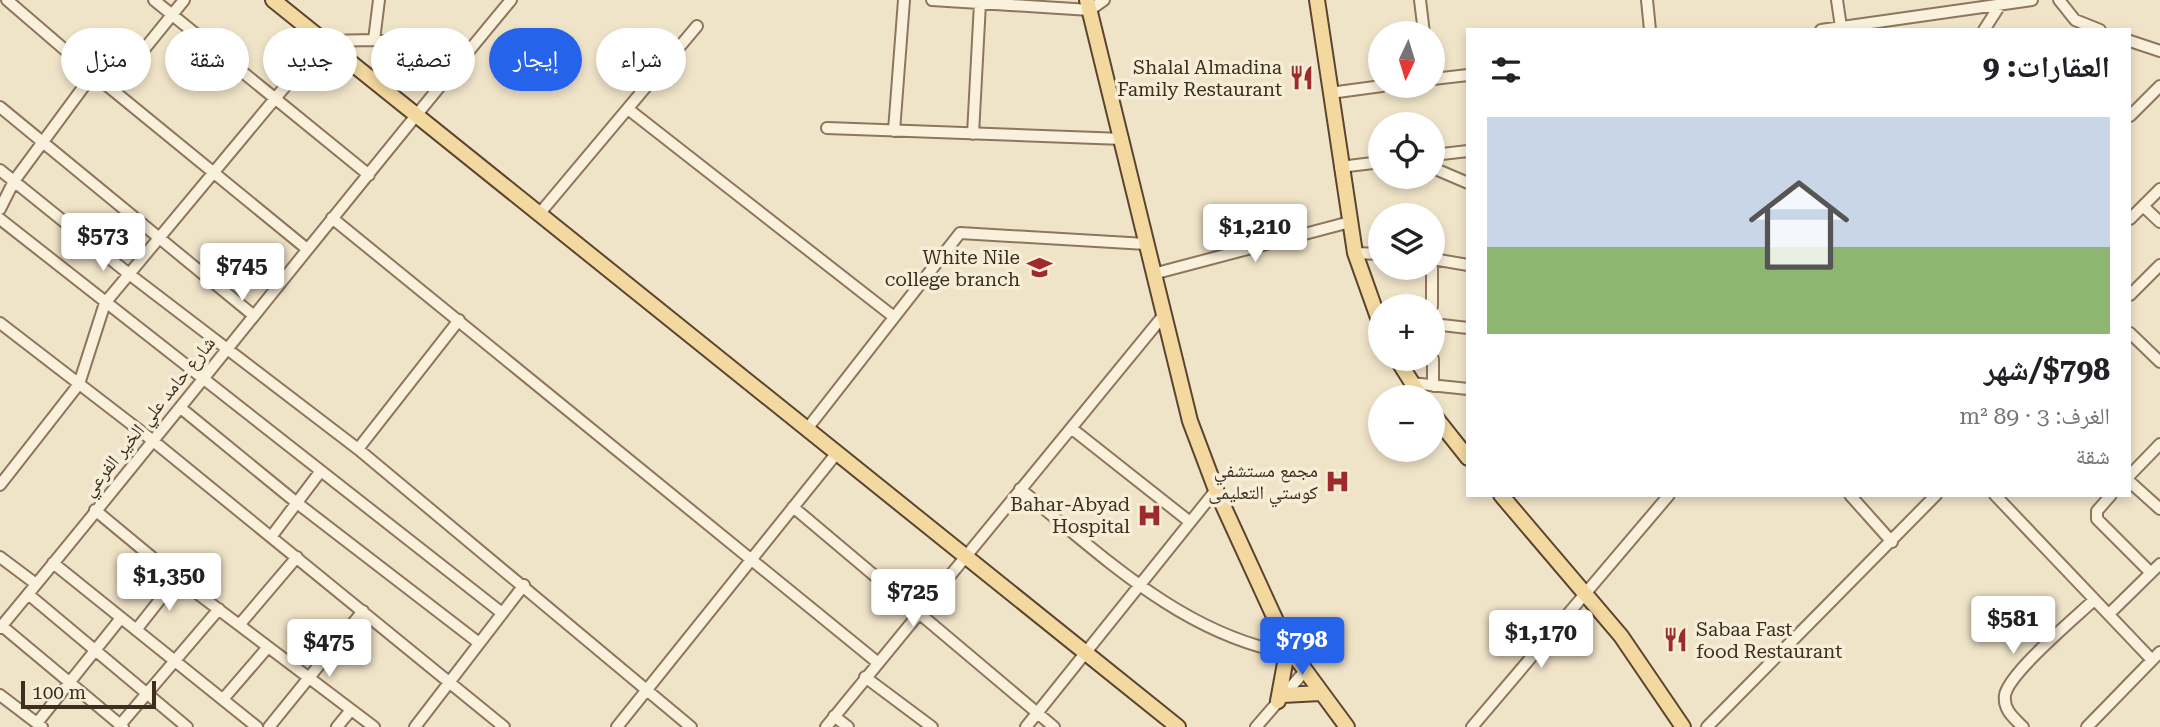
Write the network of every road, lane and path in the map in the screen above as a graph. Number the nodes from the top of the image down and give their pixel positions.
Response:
1 (8, 0) edge
2 (154, 0) edge
3 (184, 0) edge
4 (273, 0) edge
5 (379, 0) edge
6 (511, 0) edge
7 (904, 0) edge
8 (932, 0) edge
9 (1104, 0) edge
10 (1317, 0) edge
11 (1420, 0) edge
12 (1647, 0) edge
13 (1837, 0) edge
14 (2030, 0) edge
15 (2059, 0) edge
16 (980, 3) junction
17 (1089, 5) edge
18 (2000, 5) junction
19 (0, 10) edge
20 (173, 15) junction
21 (1423, 21) edge
22 (697, 26) dead end
23 (1841, 27) junction
24 (1986, 27) edge
25 (307, 28) edge
26 (376, 28) edge
27 (1650, 28) edge
28 (1834, 28) edge
29 (2095, 28) edge
30 (151, 41) edge
31 (2131, 41) edge
32 (475, 43) edge
33 (61, 46) edge
34 (2160, 51) edge
35 (357, 68) edge
36 (1466, 75) edge
37 (1446, 78) edge
38 (2160, 86) edge
39 (1368, 88) edge
40 (80, 91) edge
41 (113, 91) edge
42 (282, 91) edge
43 (437, 91) edge
44 (1330, 93) junction
45 (276, 99) junction
46 (0, 107) edge
47 (628, 109) junction
48 (418, 116) junction
49 (2131, 116) edge
50 (827, 128) dead end
51 (894, 131) junction
52 (973, 134) junction
53 (1123, 139) junction
54 (41, 141) junction
55 (1466, 151) edge
56 (1445, 154) edge
57 (1368, 164) edge
58 (1340, 167) junction
59 (0, 170) edge
60 (214, 172) junction
61 (1445, 173) edge
62 (369, 175) junction
63 (14, 181) junction
64 (1466, 182) edge
65 (2160, 189) edge
66 (2143, 206) junction
67 (0, 209) edge
68 (540, 213) junction
69 (332, 218) junction
70 (2131, 218) edge
71 (0, 219) edge
72 (1350, 222) junction
73 (2160, 222) edge
74 (159, 238) junction
75 (1146, 244) junction
76 (307, 248) junction
77 (1355, 253) junction
78 (1368, 254) edge
79 (1445, 261) edge
80 (1466, 265) edge
81 (2160, 265) edge
82 (130, 274) junction
83 (1153, 274) junction
84 (1370, 294) edge
85 (2131, 294) edge
86 (105, 303) junction
87 (253, 315) junction
88 (1163, 316) junction
89 (894, 317) junction
90 (459, 320) junction
91 (0, 323) edge
92 (1445, 325) edge
93 (1466, 328) edge
94 (2131, 334) edge
95 (228, 346) junction
96 (2160, 362) edge
97 (1404, 371) edge
98 (202, 378) junction
99 (1411, 383) joint
100 (79, 384) junction
101 (1426, 385) edge
102 (1445, 387) edge
103 (1466, 389) edge
104 (181, 409) junction
105 (1071, 428) junction
106 (807, 429) junction
107 (1445, 429) edge
108 (152, 440) junction
109 (2160, 444) edge
110 (358, 449) junction
111 (836, 454) junction
112 (1466, 455) edge
113 (320, 472) junction
114 (2131, 474) edge
115 (2131, 483) edge
116 (0, 485) edge
117 (1020, 489) junction
118 (1216, 490) junction
119 (1503, 497) edge
120 (1667, 497) edge
121 (1852, 497) edge
122 (1934, 497) edge
123 (1997, 497) edge
124 (2109, 497) edge
125 (297, 503) junction
126 (793, 507) junction
127 (2160, 509) edge
128 (95, 510) junction
129 (1190, 522) junction
130 (271, 537) junction
131 (1892, 542) junction
132 (963, 556) junction
133 (0, 557) edge
134 (297, 557) junction
135 (752, 557) junction
136 (53, 563) junction
137 (2160, 564) edge
138 (2151, 573) junction
139 (177, 578) junction
140 (36, 584) junction
141 (524, 585) junction
142 (1140, 586) junction
143 (1586, 593) junction
144 (28, 594) junction
145 (2094, 600) junction
146 (219, 609) junction
147 (363, 611) junction
148 (918, 613) junction
149 (2110, 613) junction
150 (502, 614) junction
151 (121, 618) junction
152 (240, 624) junction
153 (1, 627) edge
154 (136, 630) junction
155 (479, 643) junction
156 (268, 647) junction
157 (1287, 650) junction
158 (95, 651) junction
159 (1086, 652) junction
160 (2156, 656) edge
161 (173, 660) junction
162 (877, 662) junction
163 (1304, 671) junction
164 (865, 677) junction
165 (309, 678) junction
166 (449, 682) junction
167 (69, 683) junction
168 (647, 689) junction
169 (147, 692) junction
170 (1320, 693) junction
171 (0, 695) edge
172 (224, 698) junction
173 (1281, 698) junction
174 (351, 709) junction
175 (1038, 713) junction
176 (834, 716) junction
177 (40, 725) edge
178 (122, 726) edge
179 (254, 726) edge
180 (187, 727) edge
181 (269, 727) edge
182 (337, 727) edge
183 (374, 727) edge
184 (415, 727) edge
185 (504, 727) edge
186 (617, 727) edge
187 (691, 727) edge
188 (826, 727) edge
189 (848, 727) edge
190 (932, 727) edge
191 (1026, 727) edge
192 (1054, 727) edge
193 (1178, 727) edge
194 (1256, 727) edge
195 (1347, 727) edge
196 (1472, 727) edge
197 (1683, 727) edge
198 (1707, 727) edge
199 (2023, 727) edge
200 (2087, 727) edge

1 - 19 street
1 - 33 street
2 - 20 street
3 - 20 street
4 - 25 main road
5 - 26 street
6 - 32 street, شارع حامد علي الخير الفرعي
7 - 51 street
8 - 16 street
9 - 17 street
10 - 44 main road
11 - 21 street
12 - 27 street
13 - 23 street
14 - 18 street
15 - 29 street
16 - 17 street
16 - 52 street
17 - 53 main road
18 - 23 street
18 - 24 street
20 - 30 street
20 - 45 street
22 - 47 street
23 - 28 street
31 - 34 street
35 - 48 main road
36 - 37 street
38 - 49 street
39 - 44 street
40 - 54 street
41 - 60 street
42 - 45 street
43 - 48 street, شارع حامد علي الخير الفرعي
44 - 58 main road
45 - 60 street
45 - 62 street
46 - 54 street
47 - 68 street
47 - 89 street
48 - 62 street, شارع حامد علي الخير الفرعي
48 - 68 main road
50 - 51 street
51 - 52 street
52 - 53 street
53 - 75 main road
54 - 63 street
54 - 74 street
55 - 56 street
57 - 58 street
58 - 72 main road
59 - 63 street
60 - 74 street
60 - 76 street
61 - 64 street
62 - 69 street, شارع حامد علي الخير الفرعي
63 - 67 street
63 - 82 street
65 - 66 street
66 - 70 street
66 - 73 street
68 - 106 main road
69 - 76 street, شارع حامد علي الخير الفرعي
69 - 90 street
71 - 86 street
72 - 77 main road
72 - 83 street
74 - 82 street
74 - 87 street
75 - 83 main road
75 - 89 street
76 - 87 street, شارع حامد علي الخير الفرعي
77 - 78 street
77 - 84 main road
79 - 80 street
81 - 85 street
82 - 86 street
82 - 95 street
83 - 88 main road
86 - 98 street
86 - 100 street
87 - 95 street, شارع حامد علي الخير الفرعي
88 - 105 street
88 - 118 main road
89 - 106 street
90 - 110 street
90 - 135 street
91 - 100 street
92 - 93 street
94 - 96 street
95 - 98 street, شارع حامد علي الخير الفرعي
95 - 110 street
97 - 99 main road
98 - 104 street, شارع حامد علي الخير الفرعي
98 - 113 street
99 - 101 street
100 - 108 street
100 - 116 street
102 - 103 street
104 - 108 street, شارع حامد علي الخير الفرعي
104 - 125 street
105 - 117 street
105 - 129 street
106 - 111 main road
107 - 112 main road
108 - 128 street, شارع حامد علي الخير الفرعي
108 - 130 street
109 - 114 street
110 - 141 street
111 - 126 street
111 - 132 main road
113 - 125 street
113 - 150 street
115 - 127 street
117 - 132 street
117 - 142 street
118 - 129 street
118 - 157 main road
119 - 143 main road
120 - 143 street
121 - 131 street
122 - 131 street
123 - 145 street
124 - 138 street
125 - 130 street
125 - 155 street
126 - 135 street
126 - 148 street
128 - 136 street, شارع حامد علي الخير الفرعي
128 - 139 street
129 - 142 street
130 - 134 street
131 - 198 street
132 - 148 street
132 - 159 main road
133 - 140 street
134 - 147 street
134 - 152 street
135 - 162 street
135 - 168 street
136 - 140 street, شارع حامد علي الخير الفرعي
136 - 151 street
137 - 138 street
138 - 149 street
139 - 146 street
139 - 154 street
140 - 144 street, شارع حامد علي الخير الفرعي
141 - 150 street
141 - 168 street
142 - 157 street
142 - 159 street
143 - 196 street
143 - 197 main road
144 - 153 street, شارع حامد علي الخير الفرعي
144 - 158 street
145 - 149 street
145 - 199 street
146 - 152 street
146 - 161 street
147 - 165 street
147 - 166 street
148 - 162 street
148 - 175 street
149 - 160 street
150 - 155 street
151 - 154 street
151 - 158 street
152 - 156 street
153 - 167 street
154 - 161 street
155 - 166 street
156 - 165 street
156 - 172 street
157 - 163 main road
157 - 173 main road
158 - 167 street
158 - 169 street
159 - 175 street
159 - 193 main road
160 - 200 street
161 - 169 street
161 - 172 street
162 - 164 street
163 - 170 main road
163 - 173 street
164 - 176 street
164 - 190 street
165 - 174 street
165 - 181 street
166 - 184 street
166 - 185 street
167 - 177 street
167 - 178 street
168 - 186 street
168 - 187 street
169 - 178 street
169 - 180 street
170 - 173 main road
170 - 195 main road
171 - 177 street
172 - 179 street
173 - 194 street
174 - 182 street
174 - 183 street
175 - 191 street
175 - 192 street
176 - 188 street
176 - 189 street

